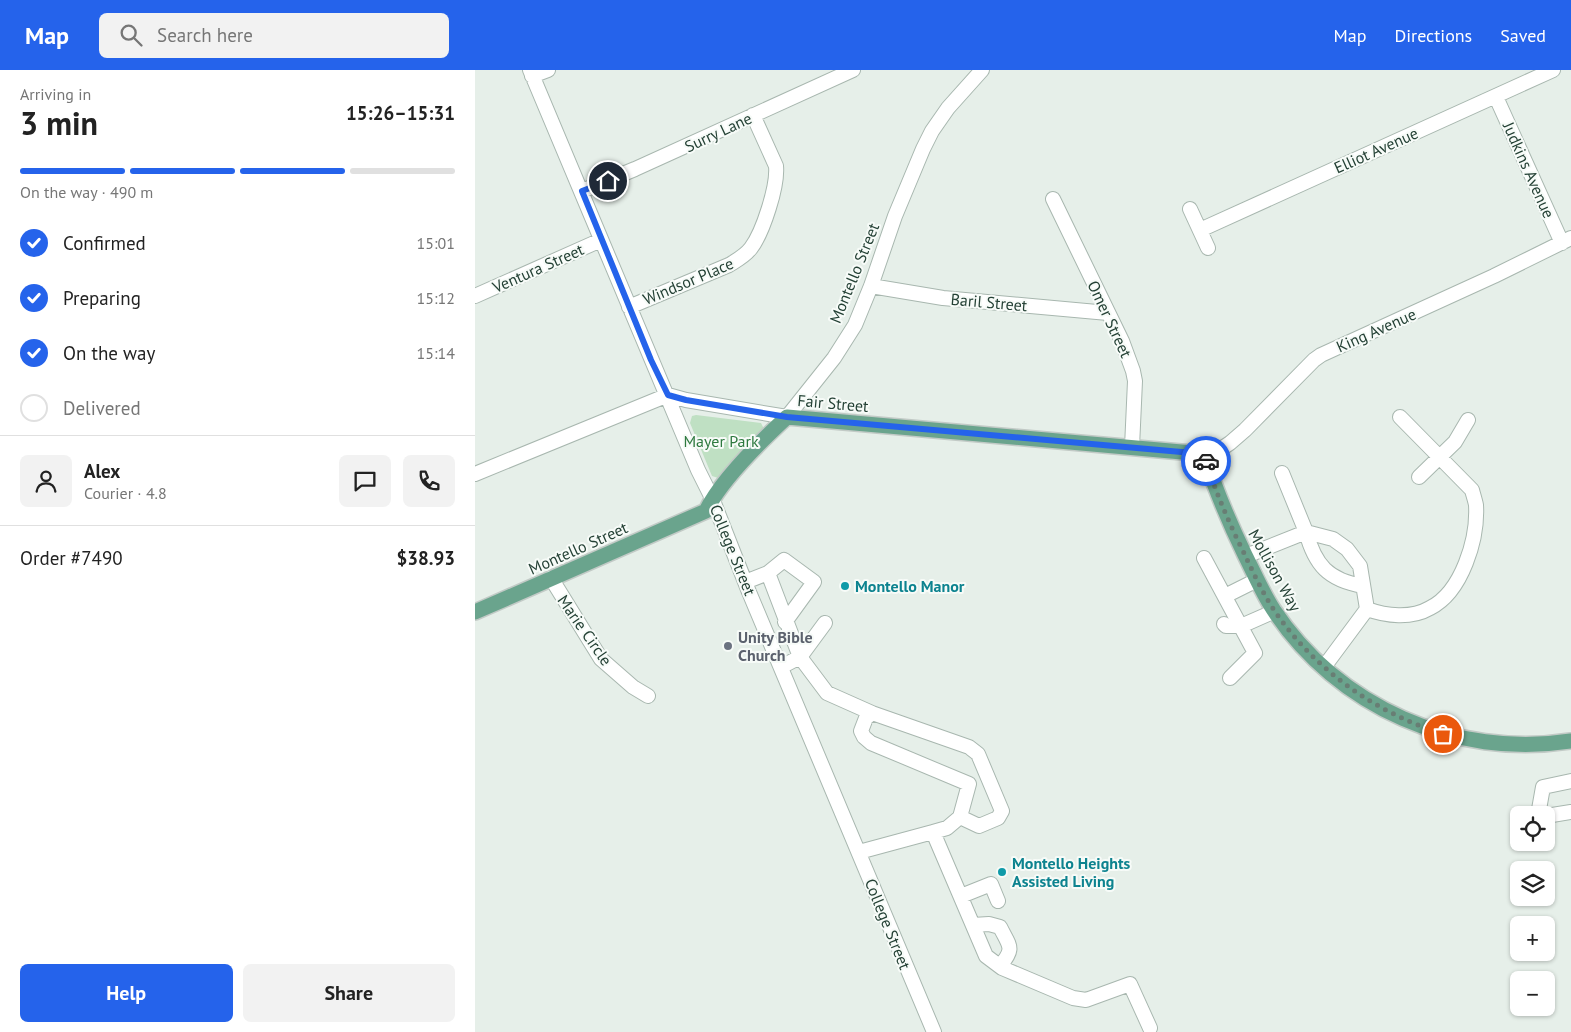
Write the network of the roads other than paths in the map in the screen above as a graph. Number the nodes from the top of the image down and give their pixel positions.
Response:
1 (548, 70) edge
2 (853, 70) edge
3 (982, 70) edge
4 (1553, 70) edge
5 (531, 73) edge
6 (1496, 97) junction
7 (753, 115) junction
8 (582, 191) junction
9 (1053, 199) dead end
10 (1190, 209) dead end
11 (1200, 230) junction
12 (601, 240) junction
13 (1566, 241) edge
14 (1208, 248) dead end
15 (871, 286) junction
16 (475, 296) edge
17 (629, 306) junction
18 (1108, 312) junction
19 (668, 395) junction
20 (787, 417) junction
21 (1400, 418) dead end
22 (1468, 420) dead end
23 (1132, 447) junction
24 (1204, 454) junction
25 (1439, 457) junction
26 (1282, 473) dead end
27 (475, 474) edge
28 (1419, 477) dead end
29 (712, 498) junction
30 (1307, 532) junction
31 (1246, 556) junction
32 (1204, 558) dead end
33 (768, 573) junction
34 (551, 578) junction
35 (1257, 580) junction
36 (745, 582) junction
37 (1363, 586) junction
38 (1227, 599) junction
39 (1367, 609) junction
40 (1275, 611) junction
41 (475, 612) edge
42 (785, 622) junction
43 (825, 622) dead end
44 (1241, 626) junction
45 (799, 657) junction
46 (781, 667) junction
47 (1324, 667) junction
48 (1230, 678) dead end
49 (648, 696) dead end
50 (872, 714) junction
51 (1571, 741) edge
52 (987, 774) junction
53 (1571, 781) edge
54 (969, 784) junction
55 (1540, 806) edge
56 (1571, 812) edge
57 (1555, 815) edge
58 (959, 817) junction
59 (933, 832) junction
60 (859, 852) junction
61 (961, 896) junction
62 (997, 901) dead end
63 (973, 925) junction
64 (999, 966) junction
65 (1149, 1028) dead end
66 (934, 1032) edge

1 - 5 street
2 - 7 street, Surry Lane
3 - 15 street, Montello Street
4 - 6 street, Elliot Avenue
5 - 8 street, College Street
6 - 11 street, Elliot Avenue
6 - 13 street, Judkins Avenue
7 - 8 street, Surry Lane
7 - 17 street, Windsor Place
8 - 12 street, College Street
9 - 18 street, Omer Street
10 - 11 street
11 - 14 street
12 - 16 street, Ventura Street
12 - 17 street, College Street
13 - 24 street, King Avenue
15 - 18 street, Baril Street
15 - 20 street, Montello Street
17 - 19 street, College Street
18 - 23 street, Omer Street
19 - 20 street, Fair Street
19 - 27 street
19 - 29 street, College Street
20 - 23 main road, Fair Street
20 - 29 main road, Montello Street
21 - 25 street
22 - 25 street
23 - 24 main road, Fair Street
24 - 31 main road, Mollison Way
25 - 28 street
25 - 39 street
26 - 30 street
29 - 34 main road, Montello Street
29 - 36 street, College Street
30 - 31 street
30 - 37 street
30 - 37 street
31 - 35 main road, Mollison Way
32 - 38 street
33 - 36 street
33 - 42 street
33 - 42 street
34 - 41 main road, Montello Street
34 - 49 street, Marie Circle
35 - 38 street
35 - 40 main road, Mollison Way
36 - 46 street, College Street
37 - 39 street
38 - 44 street
38 - 44 street
39 - 47 street
40 - 44 street
40 - 47 main road, Mollison Way
42 - 45 street
43 - 45 street
44 - 48 street
45 - 46 street
45 - 50 street
46 - 60 street, College Street
47 - 51 main road, Mollison Way
50 - 52 street
50 - 54 street
52 - 54 street
52 - 58 street
53 - 55 street
54 - 58 street
56 - 57 street
58 - 59 street
59 - 60 street
59 - 61 street
60 - 66 street, College Street
61 - 62 street
61 - 63 street
63 - 64 street
63 - 64 street
64 - 65 street

